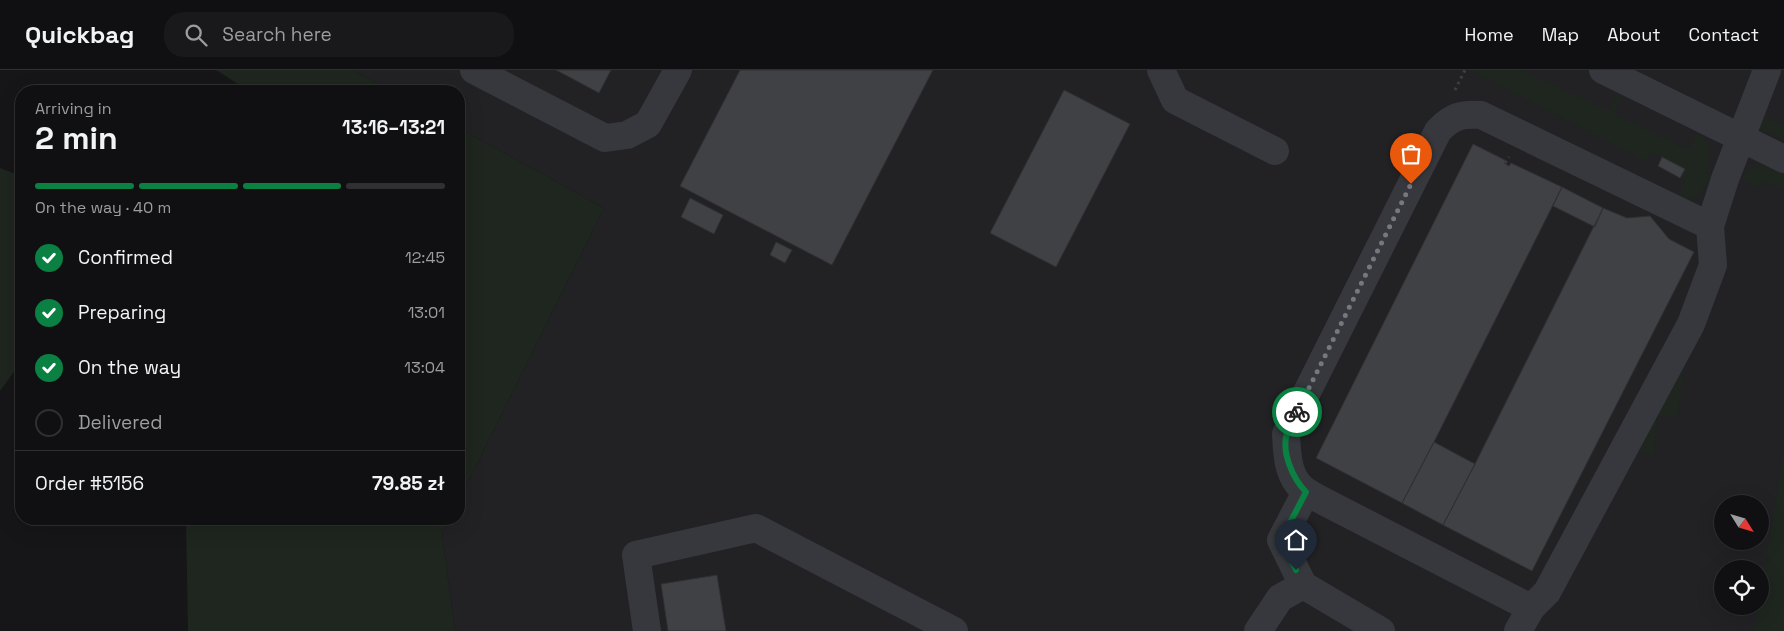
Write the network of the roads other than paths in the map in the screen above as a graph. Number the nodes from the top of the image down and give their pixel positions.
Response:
1 (474, 70) edge
2 (678, 70) edge
3 (1161, 70) edge
4 (1603, 70) edge
5 (1767, 70) edge
6 (1741, 137) junction
7 (1275, 151) dead end
8 (1784, 159) edge
9 (1710, 226) junction
10 (1306, 492) junction
11 (1303, 585) junction
12 (1524, 619) edge
13 (647, 631) edge
14 (954, 631) edge
15 (1258, 631) edge
16 (1380, 631) edge

1 - 2 lane
3 - 7 lane
4 - 6 lane
5 - 6 lane
6 - 8 lane
6 - 9 lane
9 - 10 lane
9 - 12 lane
10 - 11 lane
10 - 12 lane
11 - 15 lane
11 - 16 lane
13 - 14 lane

